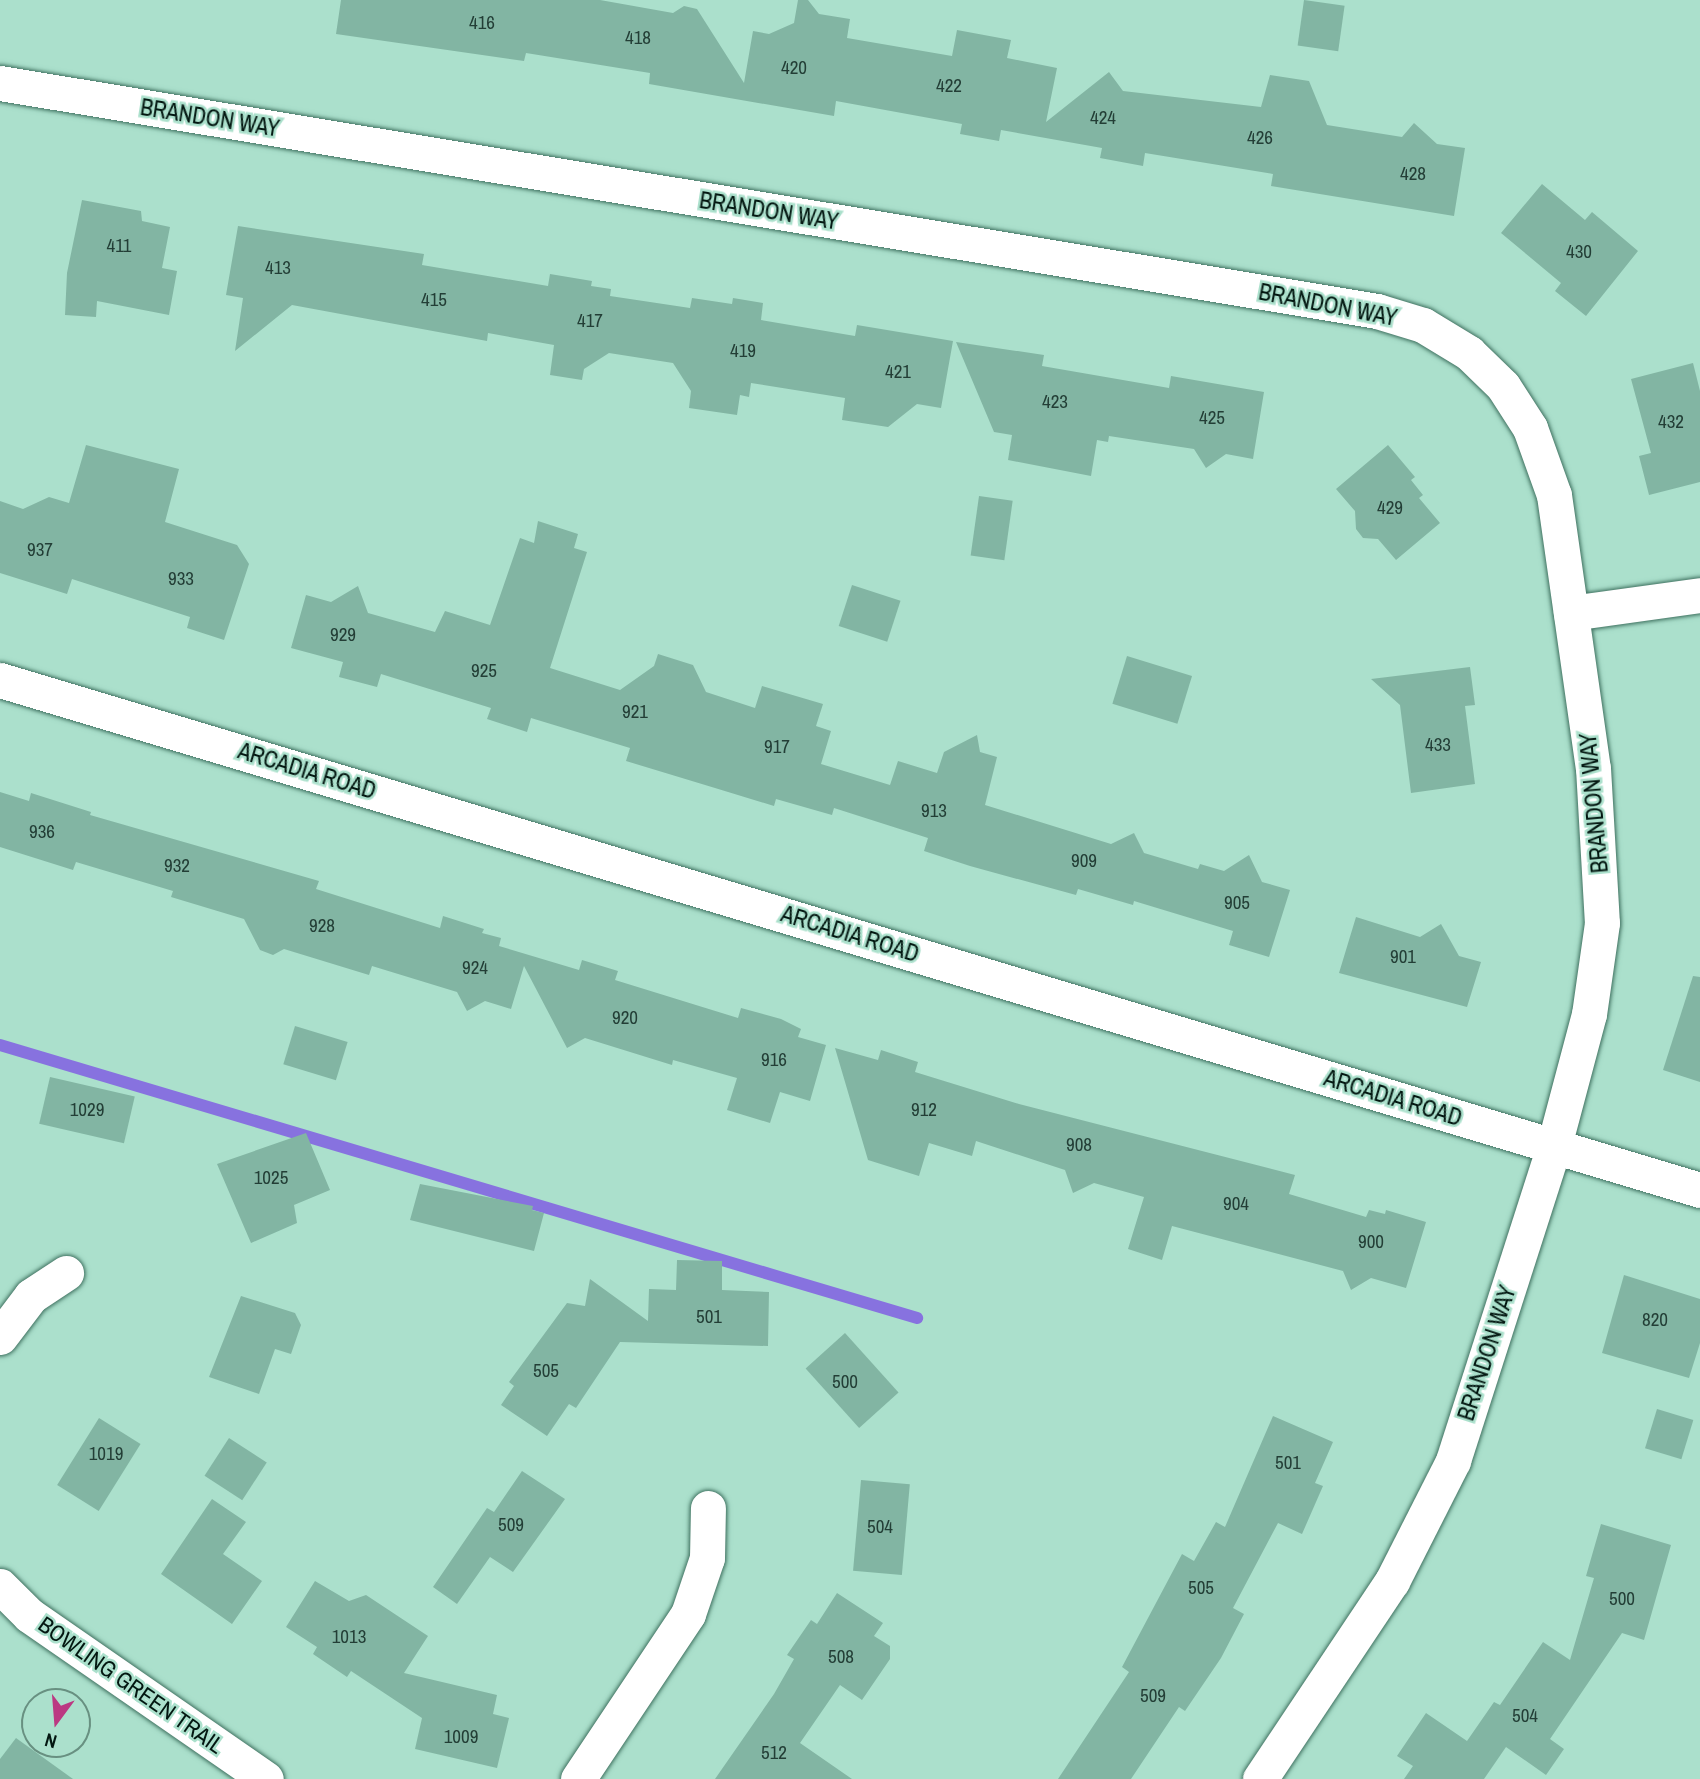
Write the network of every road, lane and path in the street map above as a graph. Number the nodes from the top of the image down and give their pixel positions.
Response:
1 (0, 83) edge
2 (1700, 595) edge
3 (1571, 613) junction
4 (0, 680) edge
5 (1553, 1146) junction
6 (1700, 1190) edge
7 (66, 1273) dead end
8 (0, 1336) edge
9 (708, 1508) dead end
10 (0, 1586) edge
11 (266, 1779) edge
12 (578, 1779) edge
13 (1261, 1779) edge

1 - 3 street, BRANDON WAY
2 - 3 street
3 - 5 street, BRANDON WAY
4 - 5 street, ARCADIA ROAD
5 - 6 street, ARCADIA ROAD
5 - 13 street, BRANDON WAY
7 - 8 street
9 - 12 street
10 - 11 street, BOWLING GREEN TRAIL

